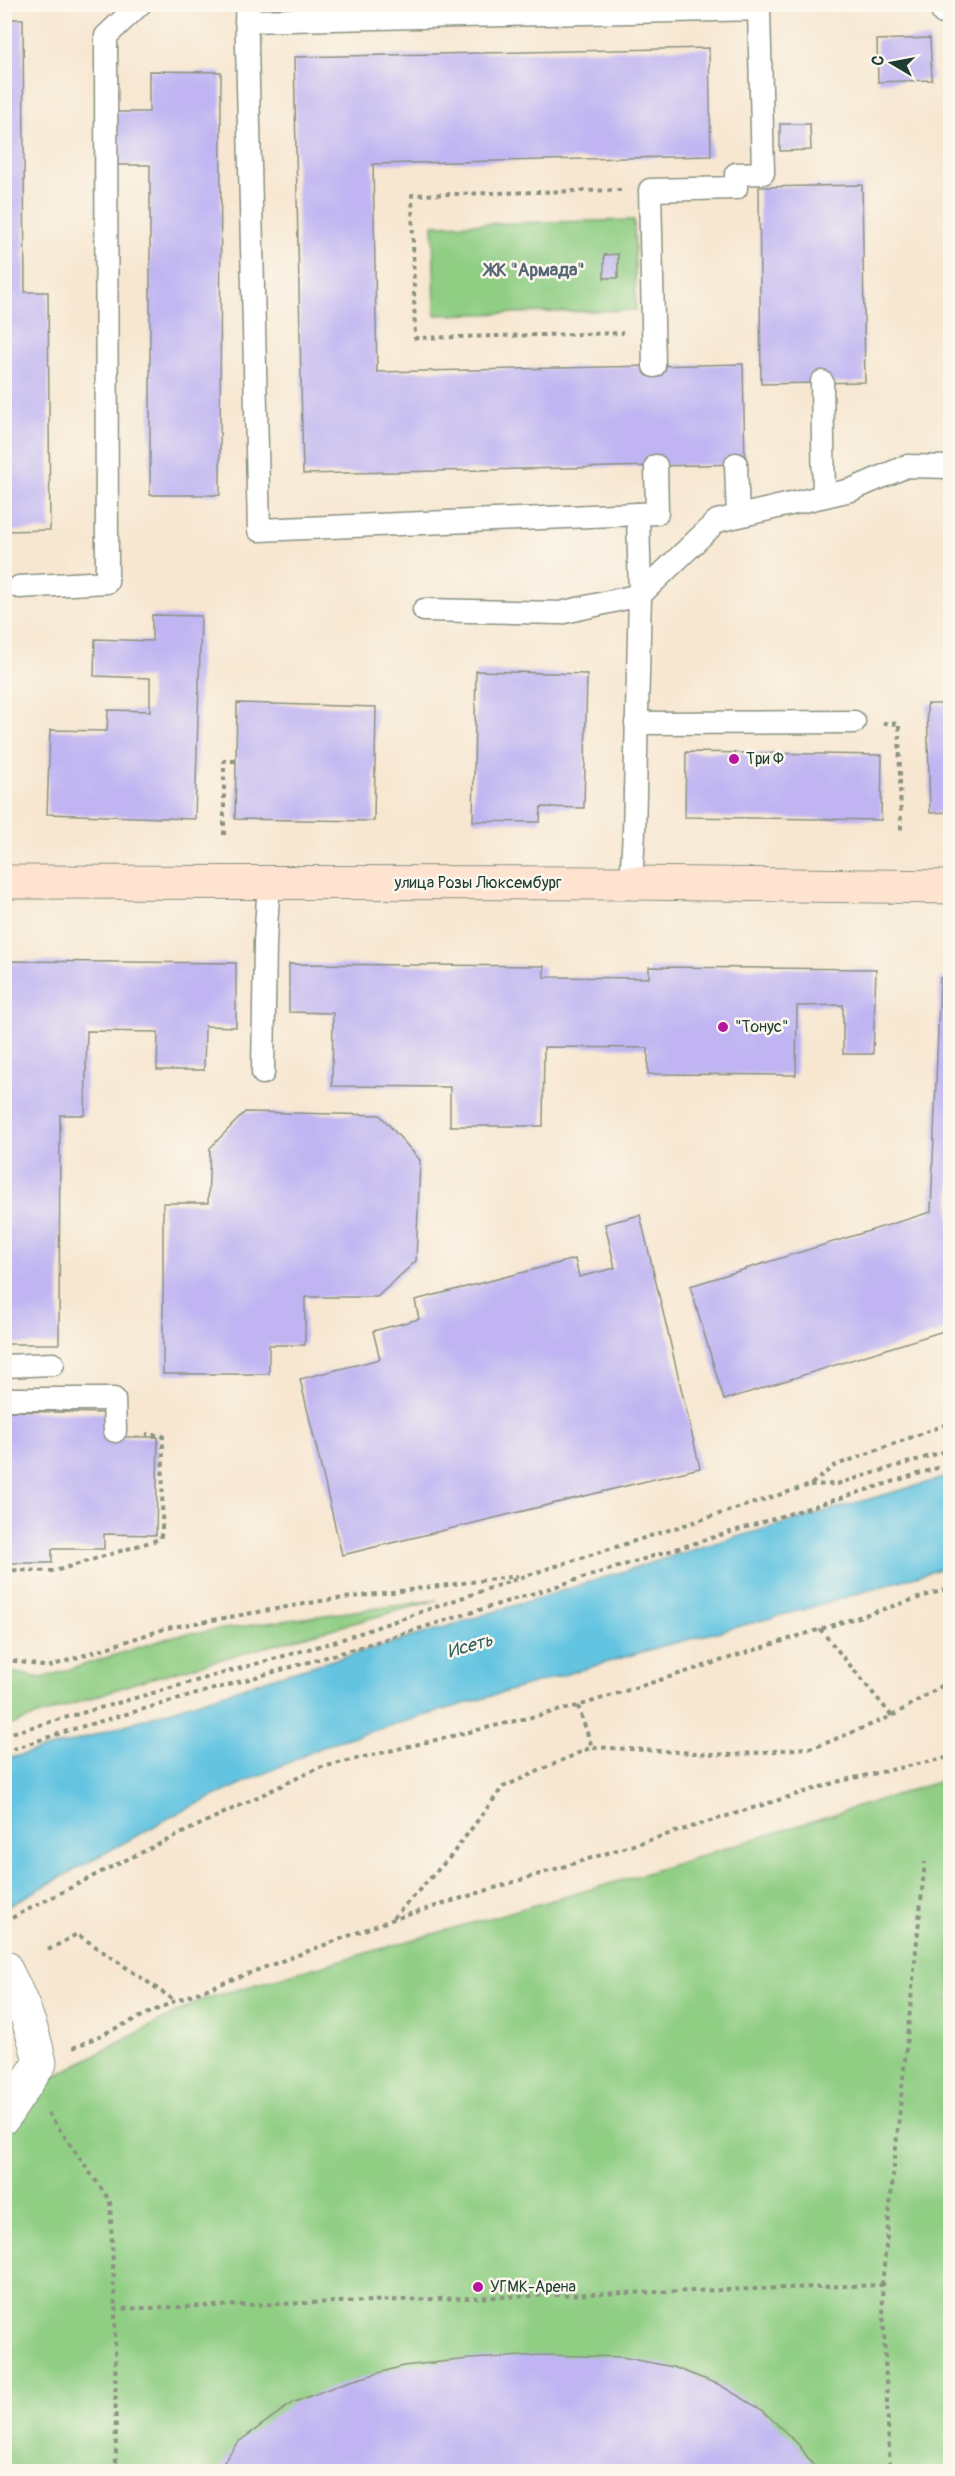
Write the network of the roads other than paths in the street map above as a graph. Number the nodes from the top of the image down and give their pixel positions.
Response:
1 (140, 4) edge
2 (943, 4) edge
3 (246, 13) edge
4 (951, 13) edge
5 (654, 366) dead end
6 (822, 382) dead end
7 (736, 464) dead end
8 (656, 466) dead end
9 (951, 467) edge
10 (824, 496) junction
11 (638, 514) junction
12 (738, 516) junction
13 (20, 587) dead end
14 (640, 595) junction
15 (423, 610) dead end
16 (854, 722) road end
17 (636, 723) junction
18 (4, 882) edge
19 (269, 882) junction
20 (630, 883) junction
21 (951, 887) edge
22 (263, 1073) dead end
23 (53, 1364) dead end
24 (4, 1366) edge
25 (4, 1399) edge
26 (115, 1431) road end
27 (4, 1966) edge
28 (4, 2116) edge

1 - 13 lane
2 - 4 lane
3 - 5 lane
3 - 11 lane
6 - 10 lane
7 - 12 lane
8 - 11 lane
9 - 10 lane
10 - 12 lane
11 - 14 lane
12 - 14 lane
14 - 15 lane
14 - 17 lane
16 - 17 lane
17 - 20 lane
18 - 19 main road, улица Розы Люксембург
19 - 20 main road, улица Розы Люксембург
19 - 22 lane
20 - 21 main road, улица Розы Люксембург
23 - 24 lane
25 - 26 lane
27 - 28 street

